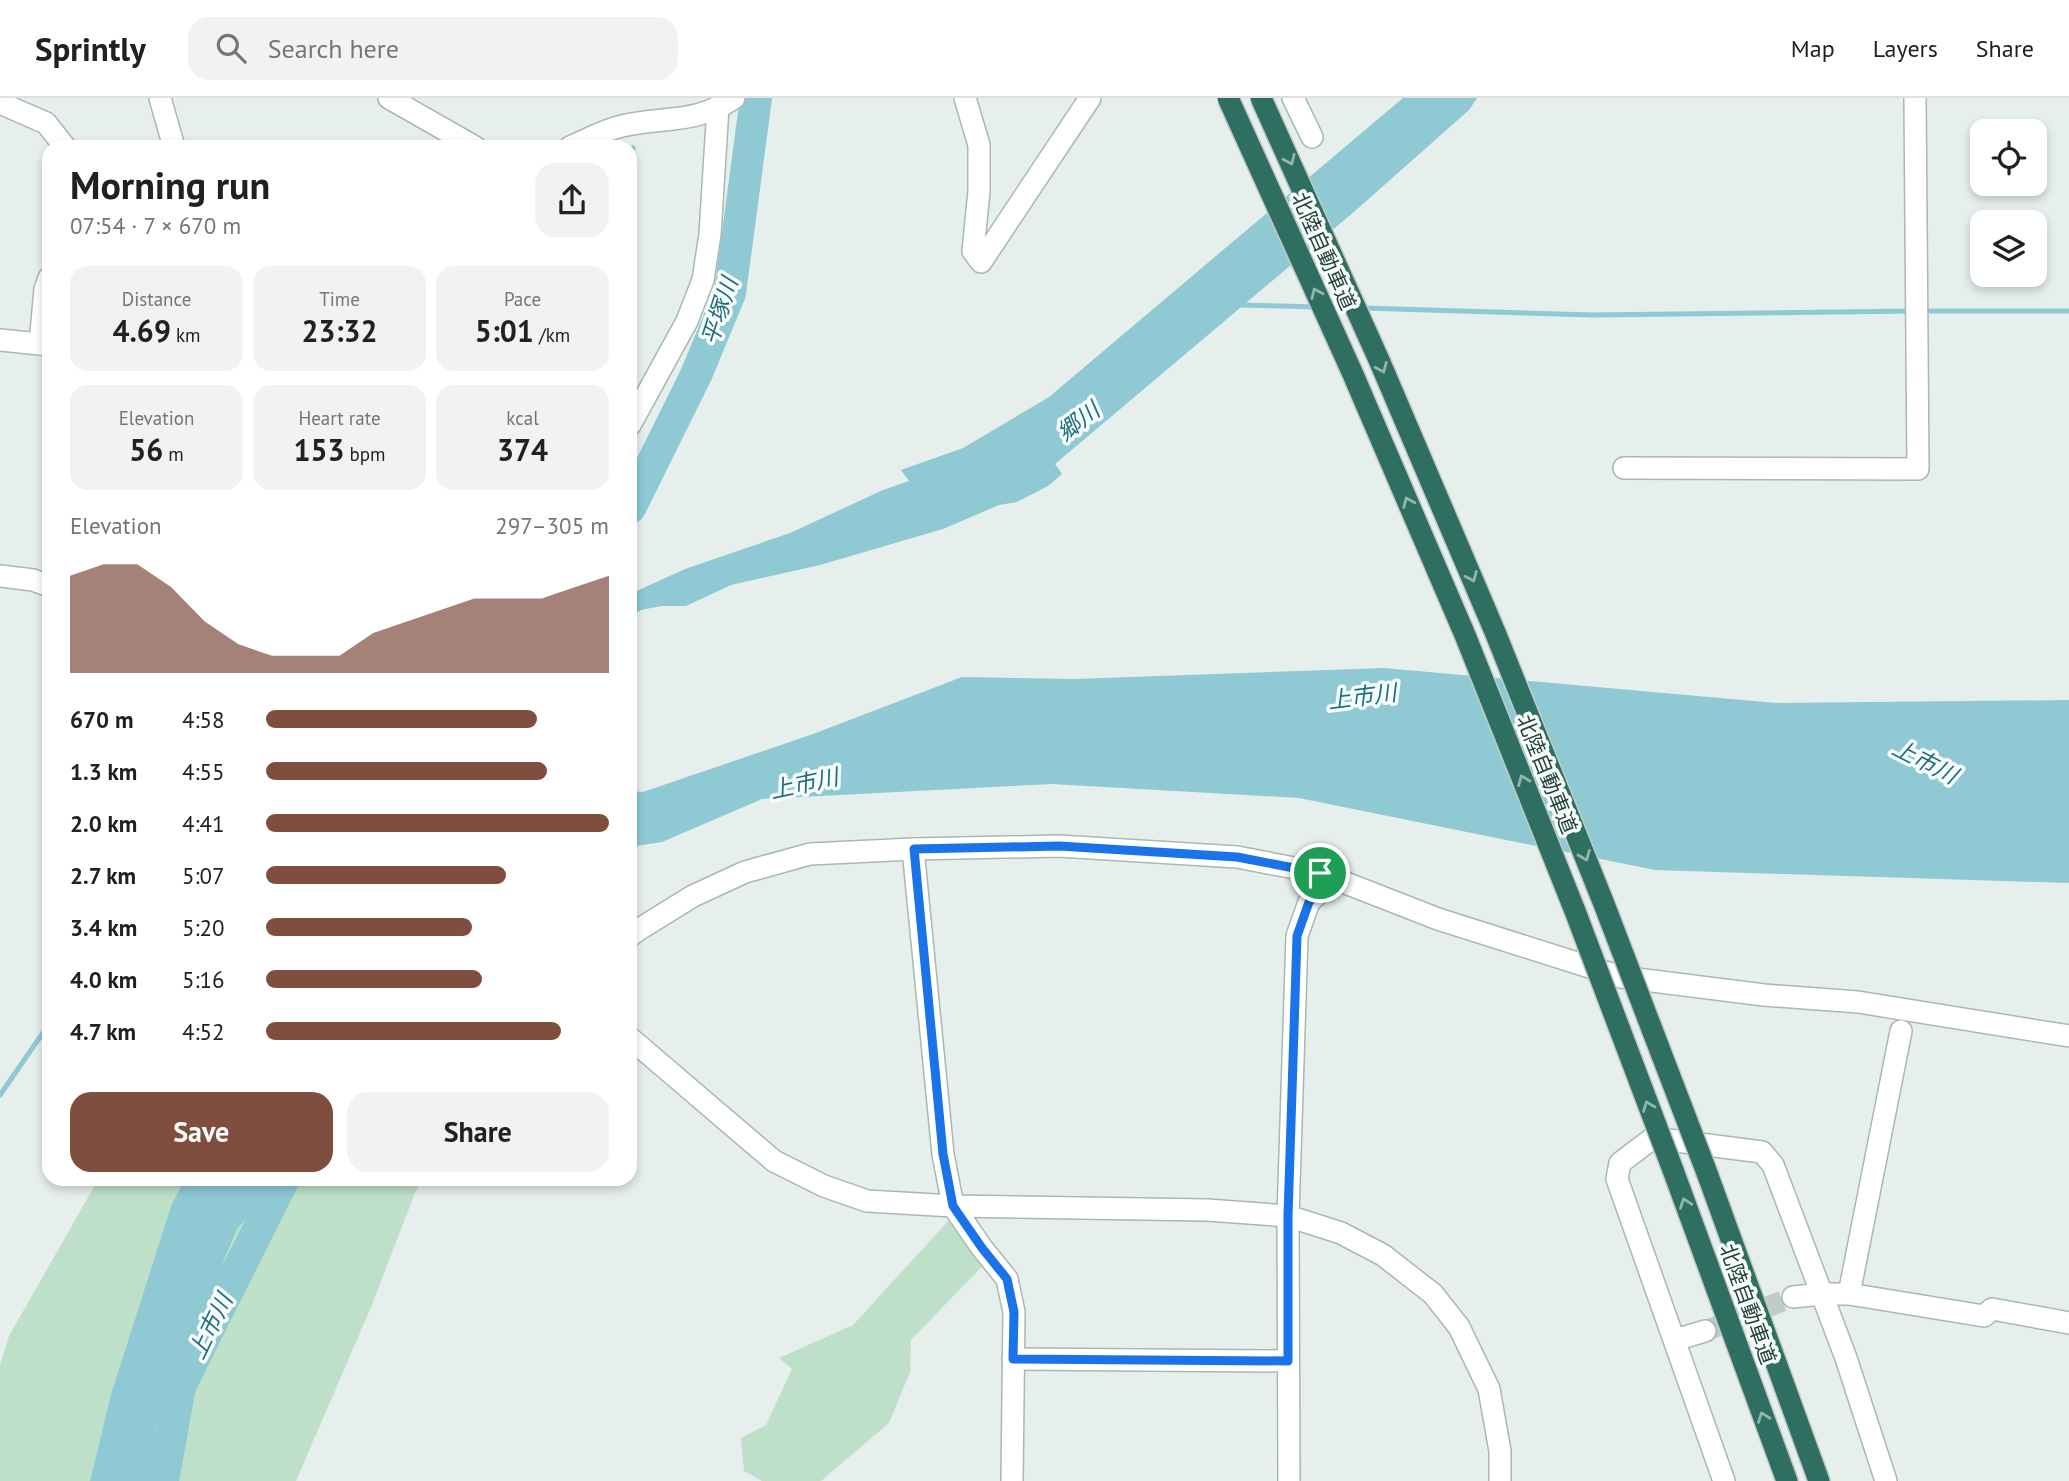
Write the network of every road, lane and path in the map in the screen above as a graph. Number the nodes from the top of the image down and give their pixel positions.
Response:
1 (160, 98) edge
2 (389, 98) edge
3 (965, 98) edge
4 (1090, 98) edge
5 (1228, 98) edge
6 (1261, 98) edge
7 (1293, 98) edge
8 (1915, 98) edge
9 (0, 103) edge
10 (726, 103) edge
11 (1312, 137) dead end
12 (59, 140) edge
13 (172, 140) edge
14 (463, 140) edge
15 (587, 140) edge
16 (0, 340) edge
17 (42, 344) edge
18 (637, 412) edge
19 (1624, 468) dead end
20 (0, 576) edge
21 (42, 583) edge
22 (914, 849) junction
23 (1335, 878) junction
24 (637, 931) edge
25 (1901, 1031) dead end
26 (2069, 1036) edge
27 (637, 1044) edge
28 (953, 1206) junction
29 (1288, 1216) junction
30 (1821, 1294) junction
31 (1849, 1294) junction
32 (1793, 1297) tunnel mouth
33 (2069, 1323) edge
34 (1705, 1331) tunnel mouth
35 (1675, 1340) junction
36 (1013, 1359) junction
37 (1288, 1361) junction
38 (1012, 1481) edge
39 (1289, 1481) edge
40 (1500, 1481) edge
41 (1724, 1481) edge
42 (1787, 1481) edge
43 (1819, 1481) edge
44 (1886, 1481) edge

1 - 13 street
2 - 14 street
3 - 4 street
42 -> 5 highway, 北陸自動車道, bridge
6 -> 43 highway, 北陸自動車道, bridge
7 - 11 street
8 - 19 street
9 - 12 street
10 - 15 street
10 - 18 street
16 - 17 street
20 - 21 street
22 - 23 street
22 - 24 street
22 - 28 street
23 - 26 street
23 - 29 street
25 - 31 street
27 - 28 street
28 - 29 street
28 - 36 street
29 - 37 street
29 - 40 street
30 - 31 street
30 - 32 street
30 - 35 street
30 - 44 street
31 - 33 street
34 - 35 street
35 - 41 street
36 - 37 street
36 - 38 street
37 - 39 street

